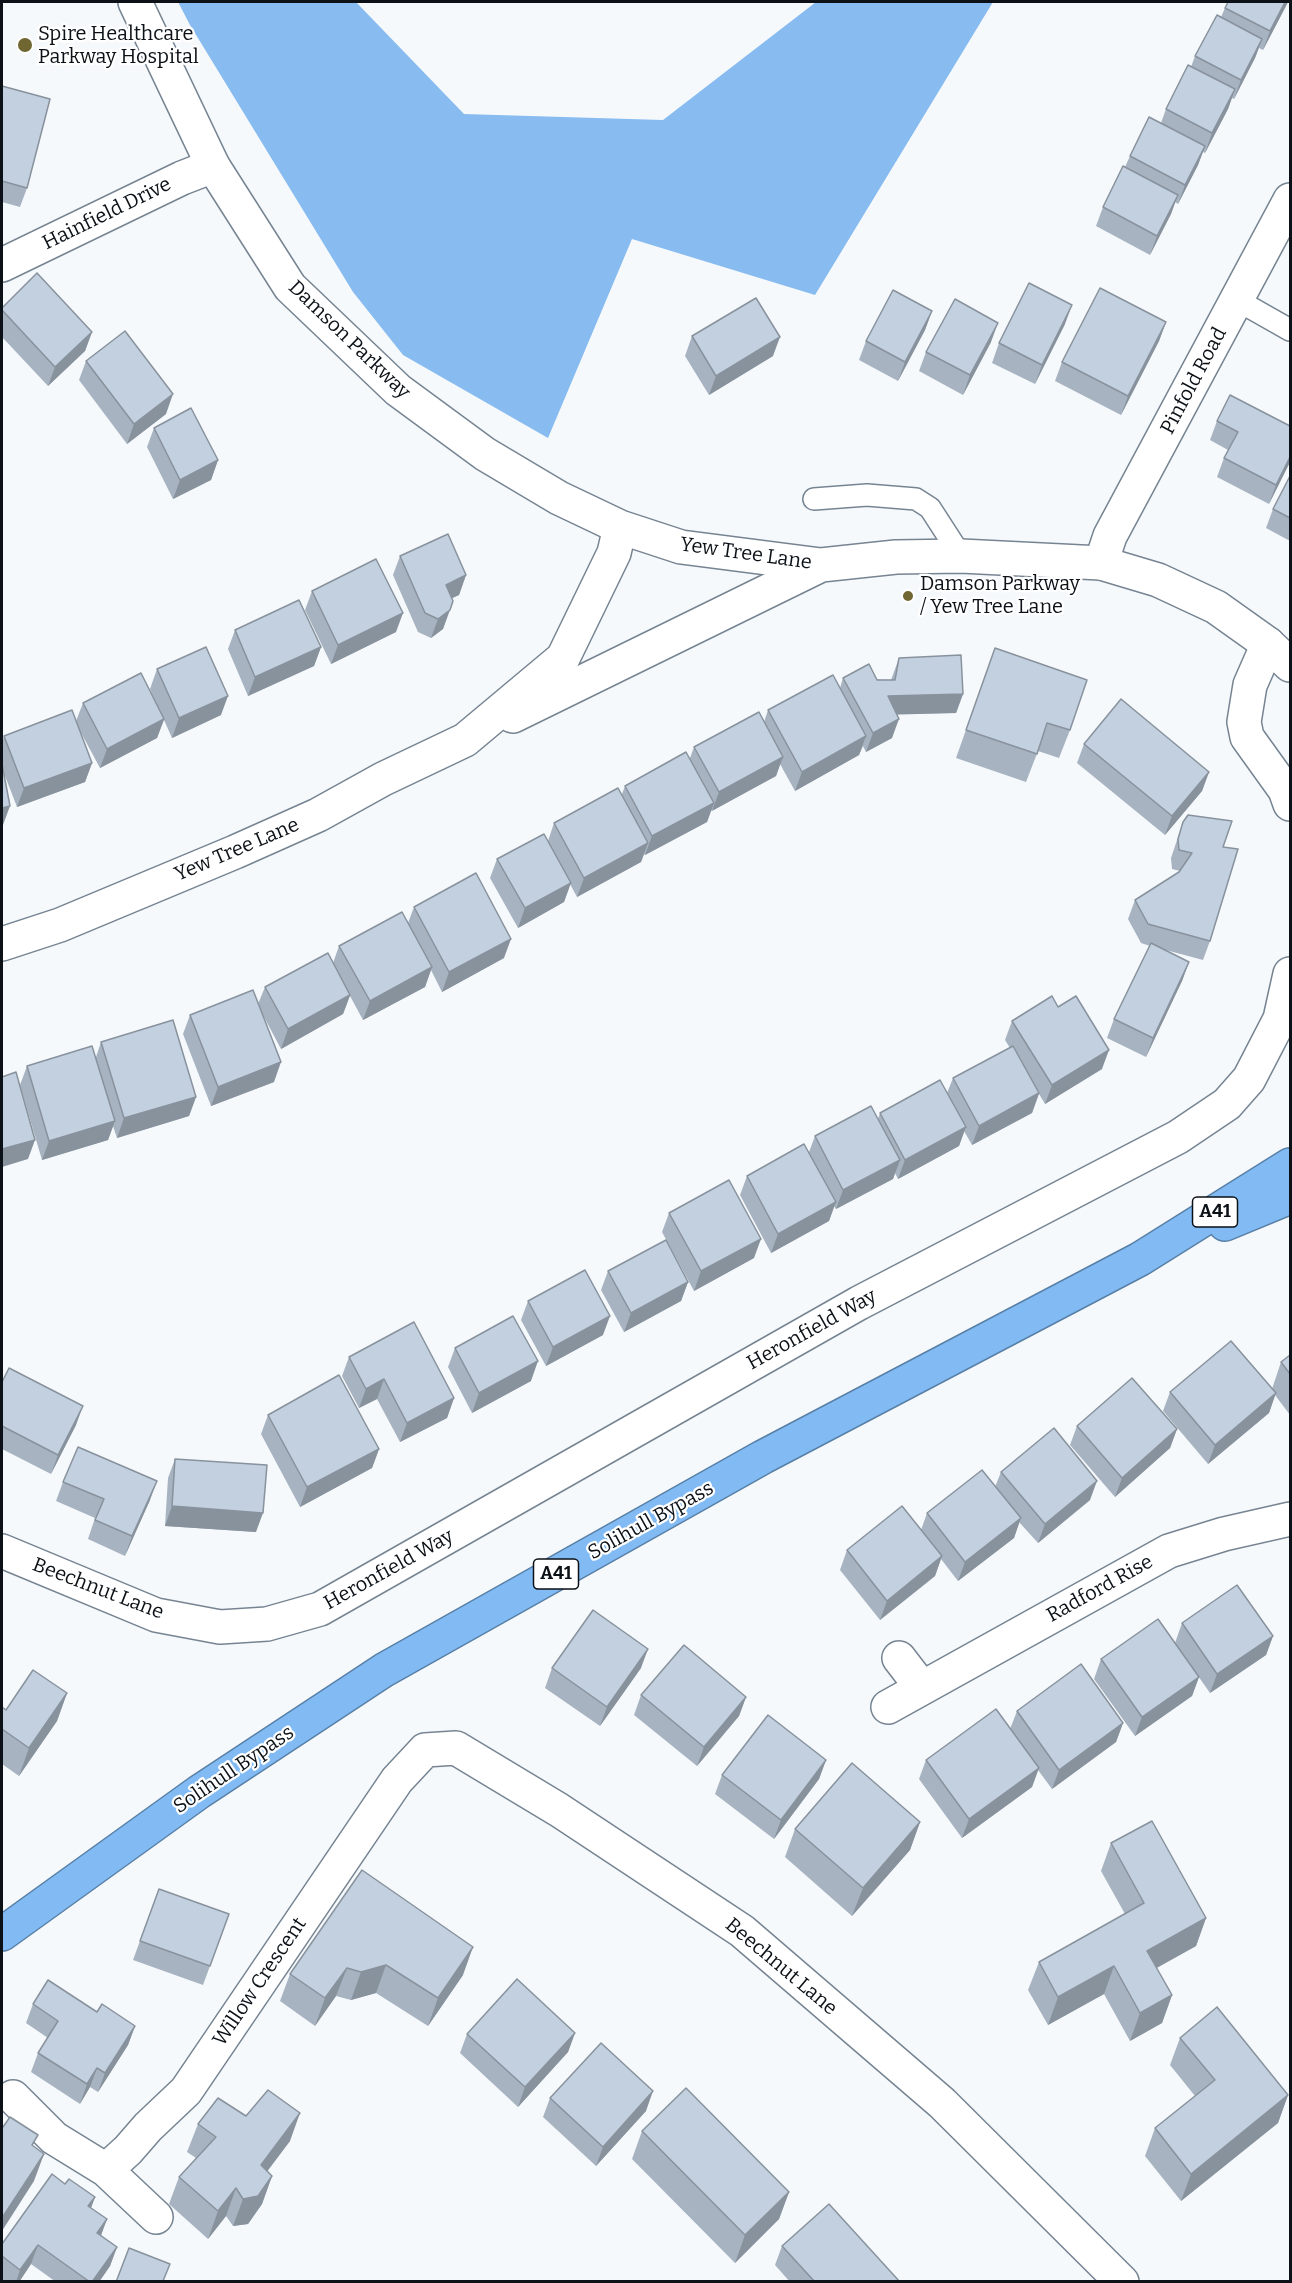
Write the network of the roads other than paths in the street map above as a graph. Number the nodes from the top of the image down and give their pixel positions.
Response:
1 (135, 2) edge
2 (213, 166) junction
3 (1290, 200) edge
4 (2, 265) edge
5 (1237, 300) junction
6 (1290, 330) edge
7 (814, 499) dead end
8 (620, 527) junction
9 (961, 556) junction
10 (1101, 563) junction
11 (821, 565) junction
12 (1279, 655) edge
13 (465, 740) junction
14 (1290, 804) edge
15 (2, 944) edge
16 (1290, 974) edge
17 (1290, 1165) edge
18 (1290, 1197) edge
19 (1140, 1259) junction
20 (1290, 1519) edge
21 (2, 1551) edge
22 (267, 1624) joint
23 (899, 1658) dead end
24 (922, 1689) junction
25 (888, 1707) dead end
26 (397, 1780) joint
27 (2, 1934) edge
28 (13, 2097) dead end
29 (106, 2169) junction
30 (156, 2217) dead end
31 (1122, 2282) edge

1 - 2 street, Damson Parkway
2 - 4 street, Hainfield Drive
2 - 8 street, Damson Parkway
3 - 5 street, Pinfold Road
5 - 6 lane
5 - 10 street, Pinfold Road
7 - 9 lane
8 - 11 street, Yew Tree Lane
8 - 13 street, Yew Tree Lane
9 - 10 street, Yew Tree Lane
9 - 11 street, Yew Tree Lane
10 - 12 street, Yew Tree Lane
11 - 13 street, Yew Tree Lane
12 - 14 street
13 - 15 street, Yew Tree Lane
16 - 22 street, Heronfield Way
17 - 19 highway, Solihull Bypass / A41
18 - 19 highway, Solihull Bypass / A41
19 - 27 highway, Solihull Bypass / A41
20 - 24 street, Radford Rise
21 - 22 street, Beechnut Lane
23 - 24 street
24 - 25 street, Radford Rise
26 - 29 street, Willow Crescent
26 - 31 street, Beechnut Lane
28 - 29 street
29 - 30 street

